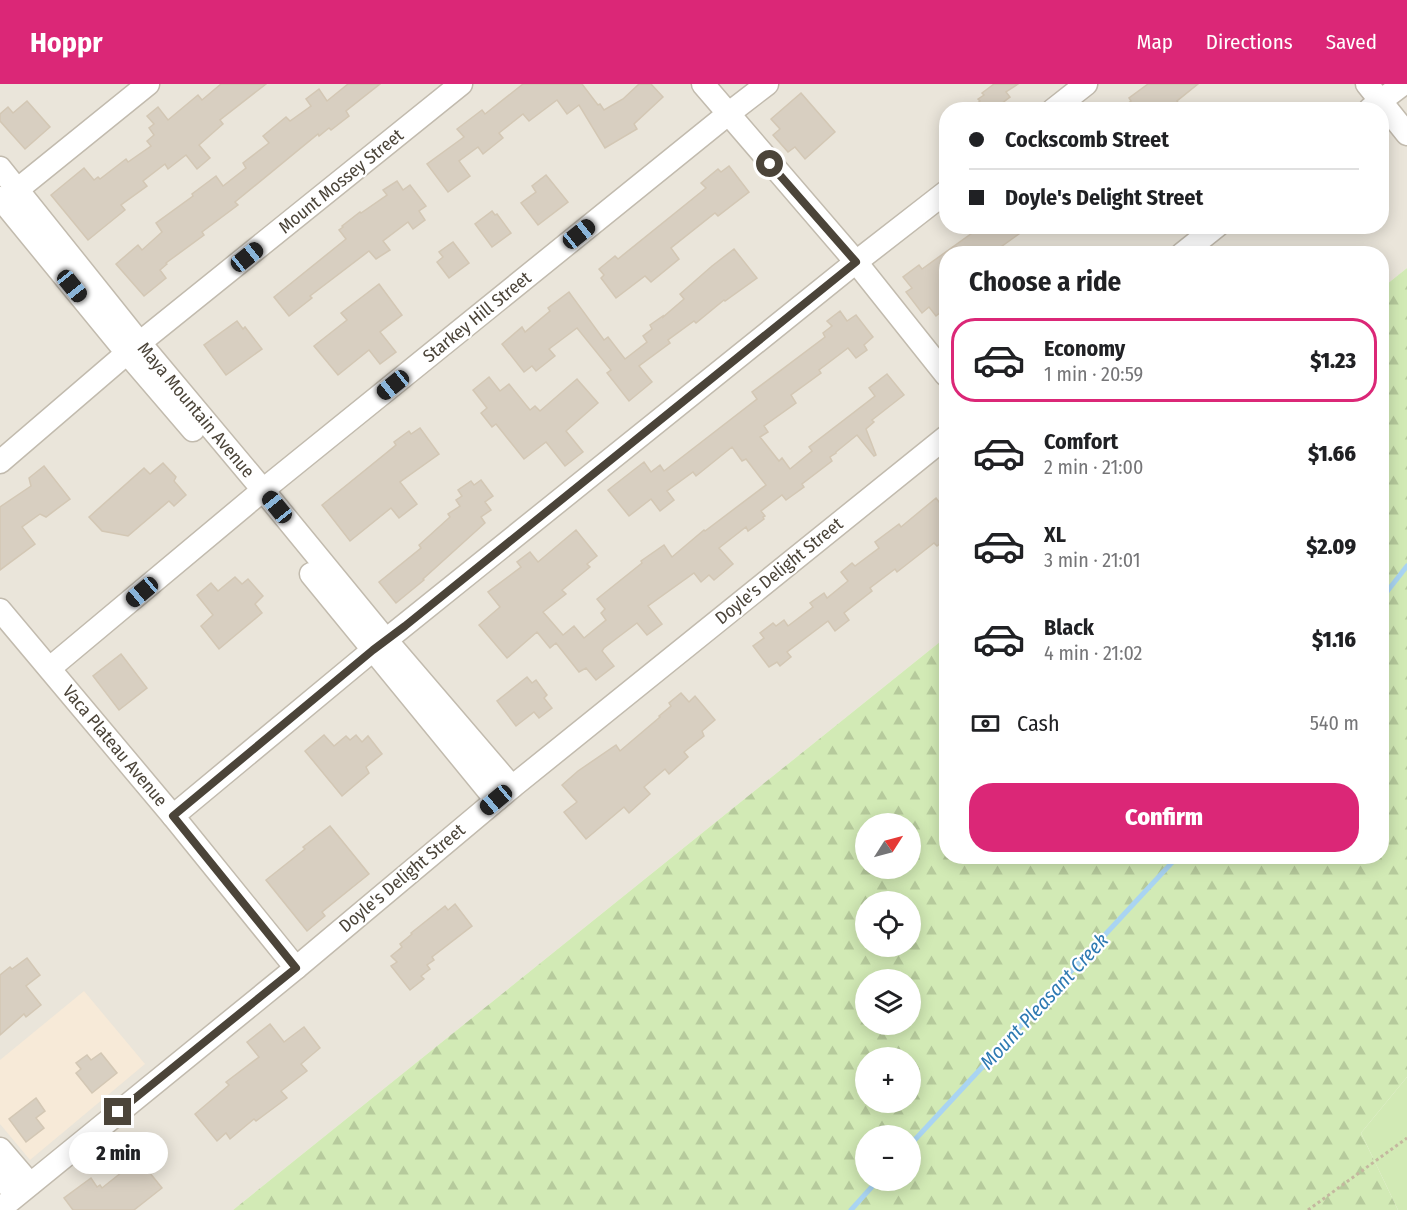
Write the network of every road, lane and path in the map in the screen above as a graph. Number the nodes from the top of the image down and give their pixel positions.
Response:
1 (148, 84) edge
2 (460, 84) edge
3 (703, 84) edge
4 (767, 84) edge
5 (1086, 84) edge
6 (1403, 84) edge
7 (1372, 98) edge
8 (1063, 102) edge
9 (728, 114) junction
10 (1389, 115) edge
11 (1407, 134) edge
12 (0, 168) edge
13 (939, 197) edge
14 (5, 199) edge
15 (1207, 234) edge
16 (1192, 246) edge
17 (856, 262) junction
18 (133, 348) junction
19 (939, 366) edge
20 (939, 443) edge
21 (0, 462) edge
22 (257, 495) junction
23 (0, 610) edge
24 (380, 645) junction
25 (50, 669) junction
26 (504, 793) junction
27 (173, 816) junction
28 (296, 968) junction
29 (1407, 1138) edge
30 (0, 1149) edge
31 (0, 1176) edge
32 (15, 1196) edge
33 (1308, 1210) edge

1 - 14 street
2 - 18 street, Mount Mossey Street
3 - 9 street
4 - 9 street, Starkey Hill Street
5 - 8 street
6 - 7 street
9 - 17 street
9 - 22 street, Starkey Hill Street
10 - 11 street
12 - 14 street, Maya Mountain Avenue
13 - 17 street
14 - 18 street, Maya Mountain Avenue
15 - 16 street
17 - 19 street
17 - 24 street
18 - 21 street, Mount Mossey Street
18 - 22 street, Maya Mountain Avenue
20 - 26 street, Doyle's Delight Street
22 - 24 street, Maya Mountain Avenue
22 - 25 street, Starkey Hill Street
23 - 25 street, Vaca Plateau Avenue
24 - 26 street, Maya Mountain Avenue
24 - 27 street
25 - 27 street, Vaca Plateau Avenue
26 - 28 street, Doyle's Delight Street
27 - 28 street, Vaca Plateau Avenue
28 - 32 street, Doyle's Delight Street
29 - 33 path
30 - 32 street
31 - 32 street

